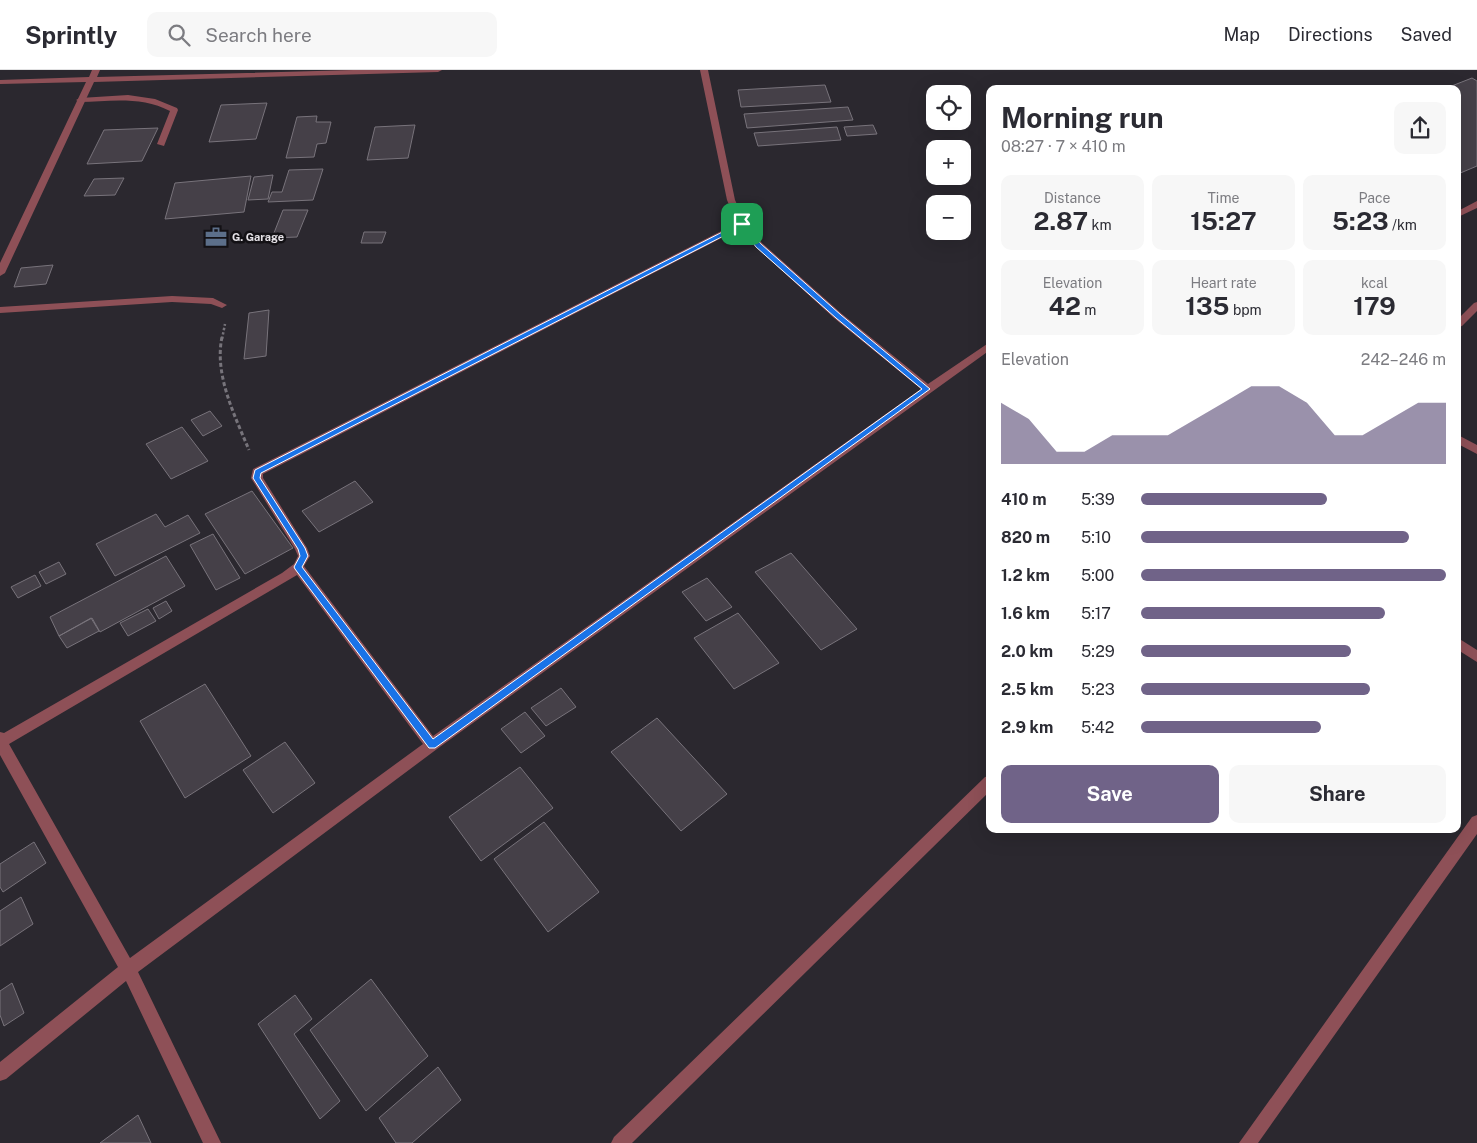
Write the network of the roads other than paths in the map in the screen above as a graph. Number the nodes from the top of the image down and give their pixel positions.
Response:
1 (96, 70) edge
2 (438, 70) edge
3 (704, 70) edge
4 (364, 71) edge
5 (90, 79) junction
6 (0, 82) edge
7 (80, 100) junction
8 (161, 144) dead end
9 (1477, 204) edge
10 (1461, 212) edge
11 (742, 224) junction
12 (0, 273) edge
13 (222, 305) road end
14 (1477, 305) edge
15 (0, 310) edge
16 (1461, 321) edge
17 (986, 348) edge
18 (927, 389) junction
19 (1461, 441) edge
20 (1477, 450) edge
21 (298, 567) junction
22 (1461, 645) edge
23 (1477, 657) edge
24 (1, 745) edge
25 (432, 745) junction
26 (986, 786) edge
27 (1477, 822) edge
28 (128, 969) junction
29 (0, 1073) edge
30 (212, 1143) edge
31 (620, 1143) edge
32 (1248, 1143) edge

1 - 5 street
2 - 4 street
3 - 11 street
4 - 5 street
5 - 6 street
5 - 7 street
7 - 8 street
7 - 12 street
9 - 10 street
11 - 18 street
11 - 21 street
13 - 15 street
14 - 16 street
17 - 18 street
18 - 25 street
19 - 20 street
21 - 24 street
21 - 25 street
22 - 23 street
24 - 28 street
25 - 28 street
26 - 31 street
27 - 32 street
28 - 29 street
28 - 30 street

